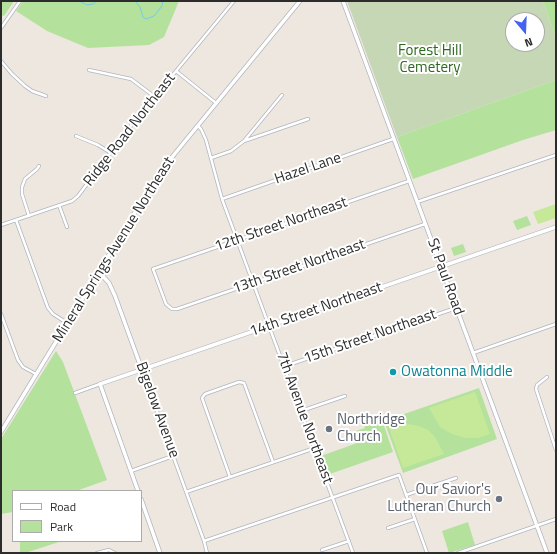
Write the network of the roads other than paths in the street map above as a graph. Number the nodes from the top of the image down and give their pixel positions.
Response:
1 (20, 1) edge
2 (234, 1) edge
3 (300, 1) edge
4 (344, 1) edge
5 (1, 28) edge
6 (1, 61) edge
7 (89, 70) dead end
8 (176, 71) junction
9 (282, 95) dead end
10 (46, 96) dead end
11 (155, 97) junction
12 (216, 103) junction
13 (308, 119) dead end
14 (198, 125) junction
15 (76, 136) dead end
16 (394, 139) junction
17 (244, 141) junction
18 (111, 153) junction
19 (556, 155) edge
20 (211, 158) junction
21 (40, 166) dead end
22 (409, 181) junction
23 (222, 199) junction
24 (417, 202) junction
25 (59, 205) junction
26 (29, 216) junction
27 (16, 220) junction
28 (425, 224) junction
29 (1, 225) edge
30 (67, 227) dead end
31 (556, 227) edge
32 (238, 240) junction
33 (441, 267) junction
34 (99, 272) junction
35 (254, 283) junction
36 (456, 308) junction
37 (173, 309) joint
38 (1, 314) edge
39 (67, 323) junction
40 (556, 324) edge
41 (270, 326) junction
42 (473, 353) junction
43 (285, 366) junction
44 (142, 370) junction
45 (36, 374) junction
46 (547, 377) dead end
47 (100, 384) junction
48 (75, 393) dead end
49 (345, 396) dead end
50 (301, 411) junction
51 (1, 432) edge
52 (555, 445) edge
53 (315, 448) junction
54 (556, 450) edge
55 (173, 456) junction
56 (274, 462) junction
57 (131, 471) junction
58 (230, 477) junction
59 (456, 478) dead end
60 (138, 490) edge
61 (186, 492) junction
62 (406, 495) junction
63 (333, 498) junction
64 (142, 502) edge
65 (415, 518) junction
66 (556, 520) edge
67 (537, 526) junction
68 (388, 528) dead end
69 (204, 541) junction
70 (349, 541) junction
71 (322, 550) dead end
72 (97, 553) edge
73 (115, 553) edge
74 (160, 553) edge
75 (207, 553) edge
76 (353, 553) edge
77 (427, 553) edge
78 (458, 553) edge
79 (547, 553) edge

1 - 5 street
2 - 8 street, Ridge Road Northeast
3 - 12 street, Mineral Springs Avenue Northeast
4 - 16 street, St Paul Road
6 - 10 street
7 - 11 street
8 - 11 street, Ridge Road Northeast
8 - 12 street
9 - 17 street
11 - 18 street, Ridge Road Northeast
12 - 14 street, Mineral Springs Avenue Northeast
13 - 17 street
14 - 20 street, 7th Avenue Northeast
14 - 34 street, Mineral Springs Avenue Northeast
15 - 18 street
16 - 22 street, St Paul Road
16 - 23 street, Hazel Lane
17 - 20 street
18 - 25 street, Ridge Road Northeast
19 - 24 street
20 - 23 street, 7th Avenue Northeast
21 - 26 street
22 - 24 street, St Paul Road
22 - 32 street, 12th Street Northeast
23 - 32 street, 7th Avenue Northeast
24 - 28 street, St Paul Road
25 - 26 street, Ridge Road Northeast
25 - 30 street
26 - 27 street, Ridge Road Northeast
27 - 29 street, Ridge Road Northeast
27 - 39 street
28 - 33 street, St Paul Road
28 - 35 street, 13th Street Northeast
31 - 33 street, 14th Street Northeast
32 - 35 street, 7th Avenue Northeast
32 - 37 street, 12th Street Northeast
33 - 36 street, St Paul Road
33 - 41 street, 14th Street Northeast
34 - 39 street, Mineral Springs Avenue Northeast
34 - 44 street, Bigelow Avenue
35 - 37 street, 13th Street Northeast
35 - 41 street, 7th Avenue Northeast
36 - 42 street, St Paul Road
36 - 43 street, 15th Street Northeast
38 - 45 street
39 - 45 street, Mineral Springs Avenue Northeast
40 - 42 street
41 - 43 street, 7th Avenue Northeast
41 - 44 street, 14th Street Northeast
42 - 67 street, St Paul Road
43 - 50 street, 7th Avenue Northeast
44 - 47 street, 14th Street Northeast
44 - 55 street, Bigelow Avenue
45 - 51 street, Mineral Springs Avenue Northeast
46 - 52 street
47 - 48 street, 14th Street Northeast
47 - 57 street
49 - 50 street
50 - 53 street, 7th Avenue Northeast
52 - 54 street
53 - 56 street
53 - 63 street, 7th Avenue Northeast
55 - 57 street
55 - 61 street, Bigelow Avenue
56 - 58 street
56 - 58 street
57 - 60 street
58 - 61 street
59 - 62 street
61 - 69 street, Bigelow Avenue
62 - 63 street
62 - 65 street
63 - 69 street
63 - 70 street, 7th Avenue Northeast
64 - 74 street
65 - 68 street
65 - 77 street
66 - 67 street
67 - 78 street
67 - 79 street, St Paul Road
69 - 75 street, Bigelow Avenue
70 - 71 street
70 - 76 street, 7th Avenue Northeast
72 - 73 street

